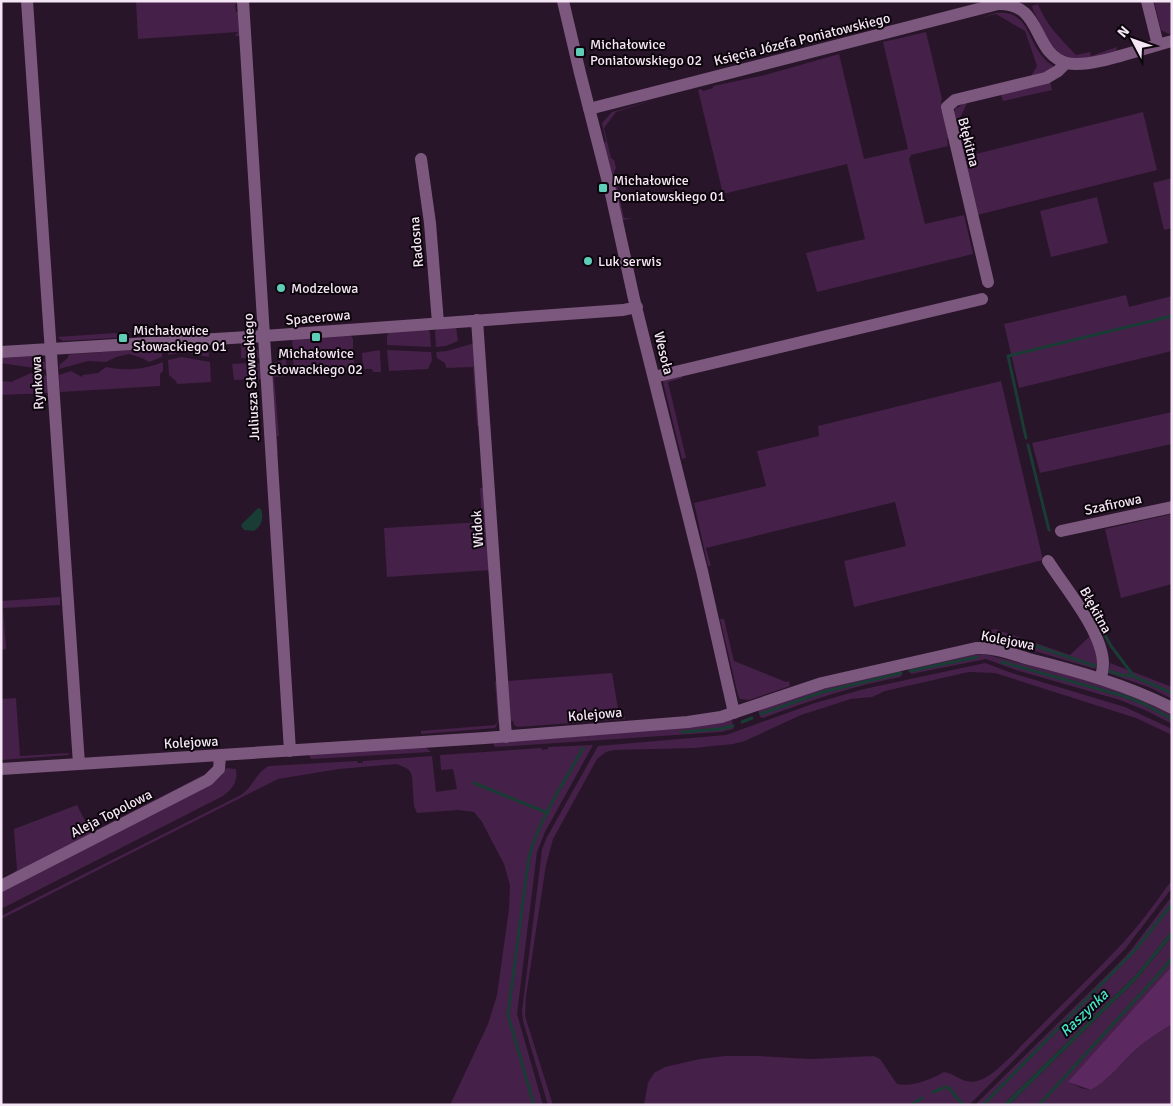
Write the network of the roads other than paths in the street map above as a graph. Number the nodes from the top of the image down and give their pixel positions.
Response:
1 (27, 1) edge
2 (243, 1) edge
3 (563, 1) edge
4 (1147, 1) edge
5 (1025, 6) edge
6 (1172, 41) edge
7 (1158, 45) junction
8 (1066, 63) junction
9 (589, 109) junction
10 (421, 159) dead end
11 (988, 282) dead end
12 (982, 299) dead end
13 (637, 307) junction
14 (477, 320) junction
15 (438, 323) junction
16 (264, 336) junction
17 (50, 350) junction
18 (1, 352) edge
19 (654, 377) junction
20 (1172, 507) edge
21 (1061, 531) dead end
22 (1048, 561) dead end
23 (1100, 679) junction
24 (1172, 708) edge
25 (734, 713) junction
26 (506, 737) junction
27 (290, 751) junction
28 (220, 756) junction
29 (78, 764) junction
30 (1, 769) edge
31 (1, 886) edge

1 - 17 street, Rynkowa
2 - 16 street, Juliusza Słowackiego
3 - 9 street, Wesoła
4 - 7 street
5 - 8 street, Księcia Józefa Poniatowskiego
5 - 9 street, Księcia Józefa Poniatowskiego
6 - 7 street
7 - 8 street
8 - 11 street, Błękitna
9 - 13 street, Wesoła
10 - 15 street, Radosna
12 - 19 street
13 - 14 street, Spacerowa
13 - 19 street, Wesoła
14 - 15 street, Spacerowa
14 - 26 street, Widok
15 - 16 street, Spacerowa
16 - 17 street, Spacerowa
16 - 27 street, Juliusza Słowackiego
17 - 18 street, Spacerowa
17 - 29 street, Rynkowa
19 - 25 street, Wesoła
20 - 21 street, Szafirowa
22 - 23 street, Błękitna
23 - 24 street, Kolejowa
23 - 25 street, Kolejowa
25 - 26 street, Kolejowa
26 - 27 street, Kolejowa
27 - 28 street, Kolejowa
28 - 29 street, Kolejowa
28 - 31 street, Aleja Topolowa
29 - 30 street, Kolejowa

